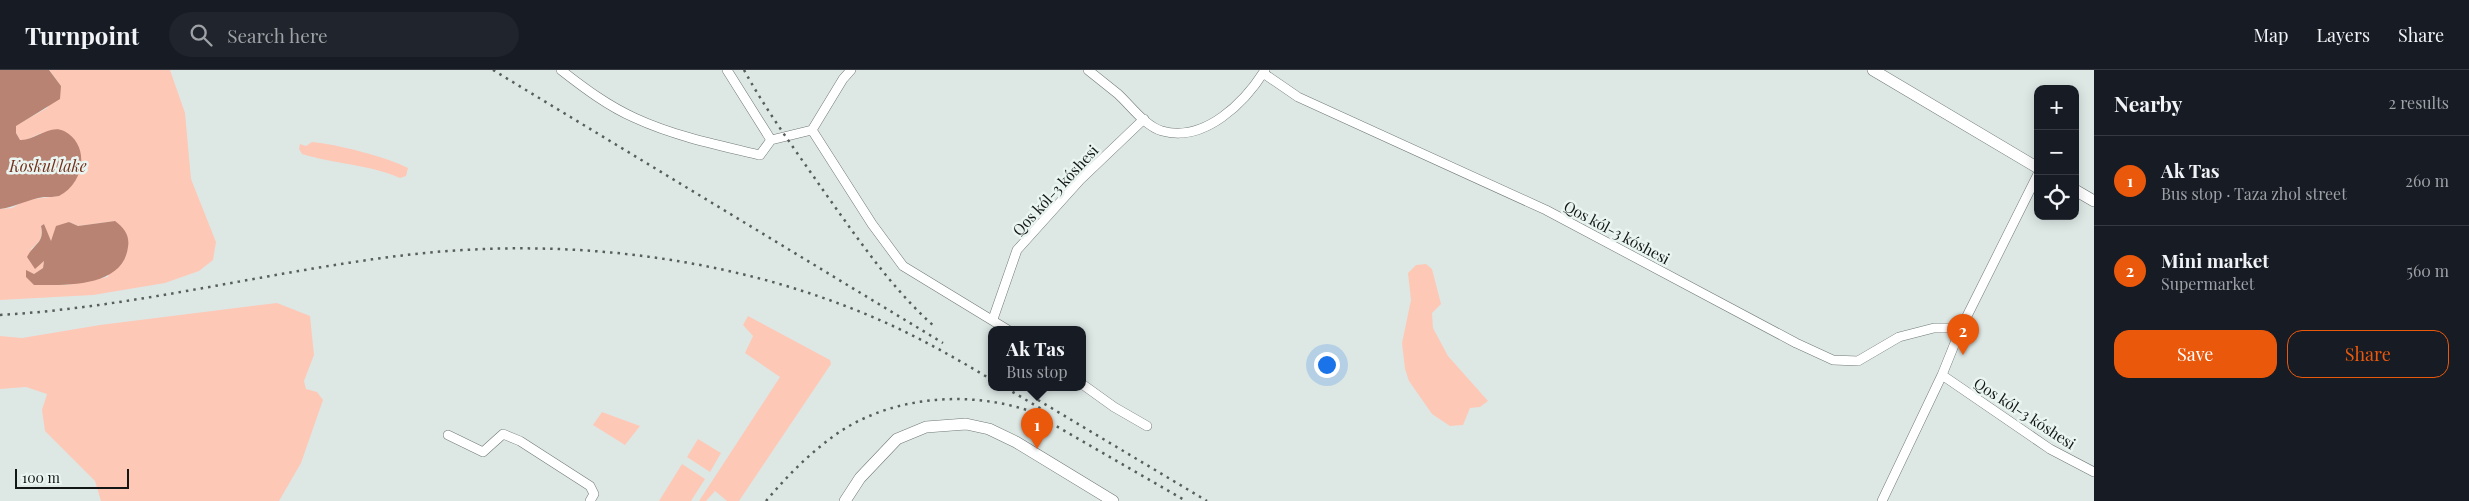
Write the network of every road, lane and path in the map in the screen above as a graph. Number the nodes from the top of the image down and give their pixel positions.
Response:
1 (561, 70) edge
2 (728, 70) edge
3 (851, 70) edge
4 (1088, 70) edge
5 (1873, 70) edge
6 (1264, 72) edge
7 (1144, 119) junction
8 (812, 130) junction
9 (771, 140) junction
10 (2034, 166) edge
11 (2038, 175) edge
12 (2079, 192) edge
13 (2094, 201) edge
14 (993, 319) junction
15 (1003, 326) edge
16 (1961, 328) junction
17 (1942, 375) junction
18 (1086, 387) edge
19 (1147, 426) dead end
20 (448, 435) dead end
21 (2094, 472) edge
22 (590, 501) edge
23 (845, 501) edge
24 (1113, 501) edge
25 (1882, 501) edge

1 - 9 street
2 - 9 street
3 - 8 street
4 - 7 street, Qos kól-3 kóshesi
5 - 10 main road
6 - 7 street, Qos kól-3 kóshesi
6 - 16 street, Qos kól-3 kóshesi
7 - 14 street, Qos kól-3 kóshesi
8 - 9 street
8 - 14 street
11 - 16 street
12 - 13 main road
14 - 15 street
16 - 17 street
17 - 21 street, Qos kól-3 kóshesi
17 - 25 street
18 - 19 street
20 - 22 street
23 - 24 main road

